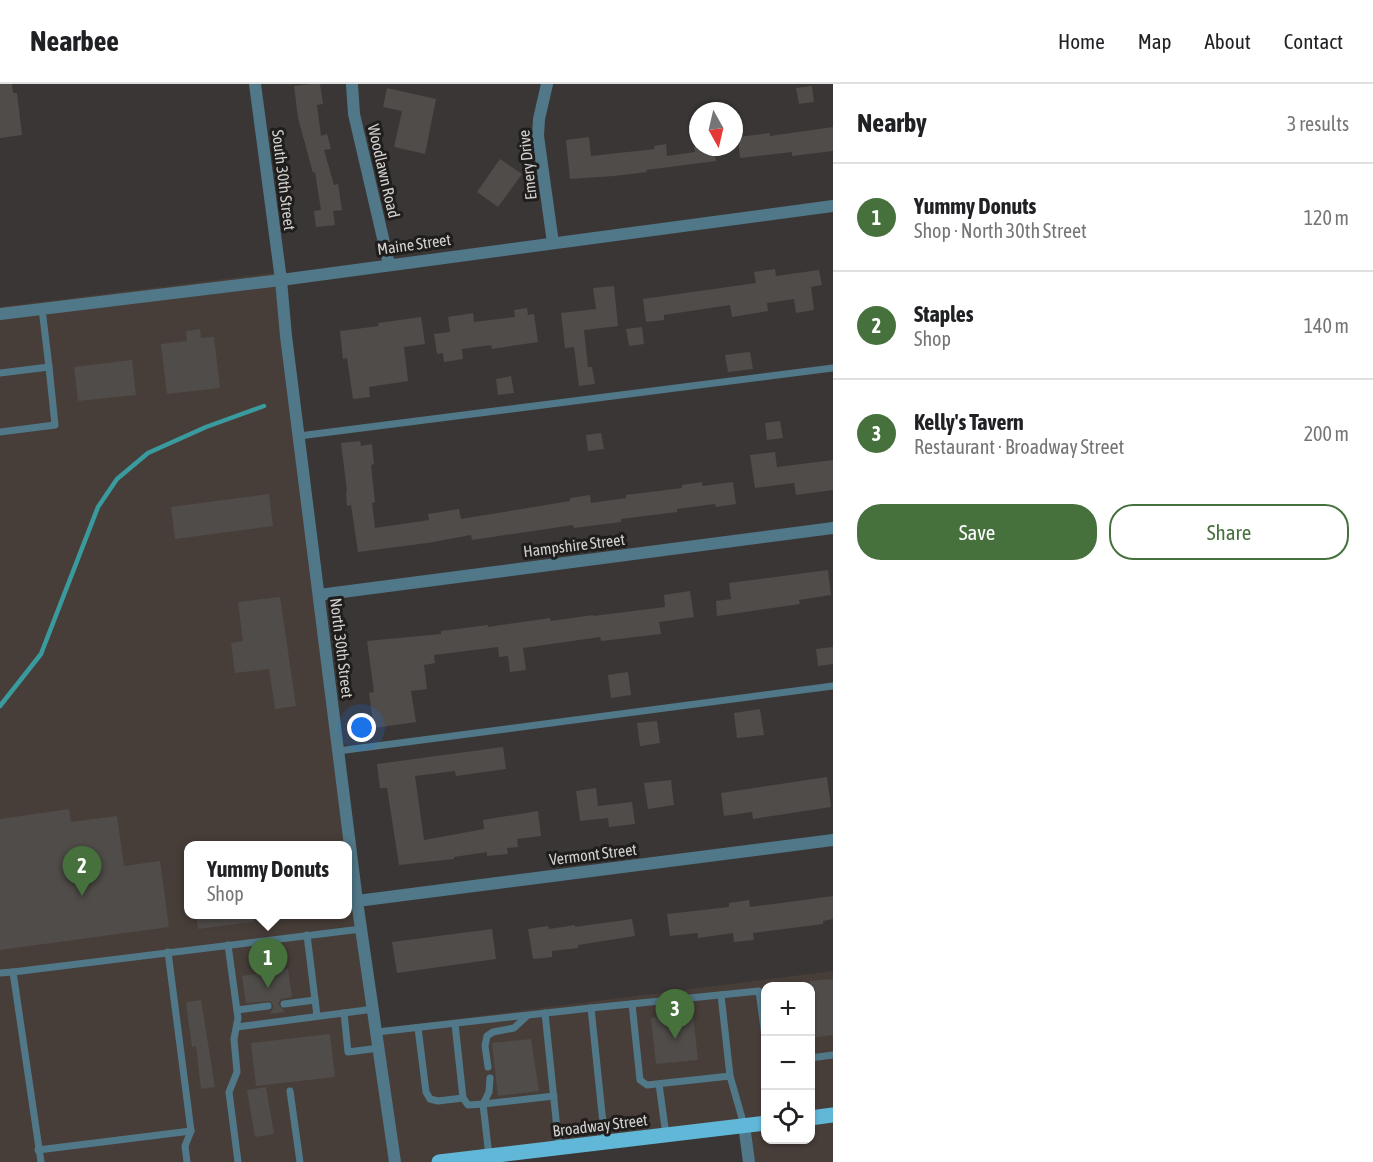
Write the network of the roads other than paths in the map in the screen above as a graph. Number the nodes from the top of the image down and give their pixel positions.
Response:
1 (255, 84) edge
2 (352, 84) edge
3 (547, 84) edge
4 (833, 206) edge
5 (553, 243) junction
6 (389, 264) junction
7 (281, 280) junction
8 (42, 309) junction
9 (0, 314) edge
10 (49, 367) junction
11 (833, 368) edge
12 (0, 373) edge
13 (0, 432) edge
14 (299, 436) junction
15 (833, 528) edge
16 (319, 595) junction
17 (833, 686) edge
18 (338, 751) junction
19 (833, 840) edge
20 (349, 841) edge
21 (352, 862) edge
22 (357, 901) junction
23 (361, 929) junction
24 (307, 935) junction
25 (228, 945) junction
26 (168, 952) junction
27 (13, 972) junction
28 (0, 973) edge
29 (761, 990) edge
30 (721, 995) junction
31 (315, 1000) junction
32 (284, 1004) dead end
33 (632, 1004) junction
34 (268, 1006) dead end
35 (591, 1008) junction
36 (374, 1009) junction
37 (237, 1010) junction
38 (344, 1013) junction
39 (545, 1013) junction
40 (317, 1016) junction
41 (527, 1016) junction
42 (455, 1024) junction
43 (237, 1027) junction
44 (418, 1028) junction
45 (377, 1032) junction
46 (380, 1048) junction
47 (833, 1055) edge
48 (815, 1057) edge
49 (488, 1067) dead end
50 (730, 1076) junction
51 (490, 1078) dead end
52 (659, 1084) junction
53 (290, 1091) dead end
54 (554, 1096) junction
55 (464, 1098) junction
56 (483, 1104) junction
57 (833, 1115) edge
58 (815, 1117) edge
59 (761, 1123) edge
60 (744, 1125) junction
61 (191, 1131) junction
62 (666, 1135) junction
63 (605, 1142) junction
64 (559, 1148) junction
65 (38, 1150) junction
66 (489, 1156) junction
67 (40, 1162) edge
68 (188, 1162) edge
69 (238, 1162) edge
70 (300, 1162) edge
71 (395, 1162) edge
72 (439, 1162) edge
73 (749, 1162) edge

1 - 7 street, South 30th Street
2 - 6 street, Woodlawn Road
3 - 5 street, Emery Drive
4 - 5 street, Maine Street
5 - 6 street, Maine Street
6 - 7 street, Maine Street
7 - 8 street, Maine Street
7 - 14 street, North 30th Street
8 - 9 street, Maine Street
8 - 10 lane
10 - 12 lane
10 - 13 lane
11 - 14 lane
14 - 16 street, North 30th Street
15 - 16 street, Hampshire Street
16 - 18 street, North 30th Street
17 - 18 lane
18 - 20 street, North 30th Street
19 - 22 street, Vermont Street
21 - 22 street, North 30th Street
22 - 23 street, North 30th Street
23 - 24 lane
23 - 36 street, North 30th Street
24 - 25 lane
24 - 31 lane
25 - 26 lane
25 - 37 lane
26 - 27 lane
26 - 61 lane
27 - 28 lane
27 - 65 lane
29 - 30 lane
30 - 33 lane
30 - 50 lane
31 - 32 lane
31 - 40 lane
33 - 35 lane
33 - 52 lane
34 - 37 lane
35 - 39 lane
35 - 63 lane
36 - 38 lane
36 - 45 street, North 30th Street
37 - 43 lane
38 - 40 lane
38 - 46 lane
39 - 41 lane
39 - 54 lane
40 - 43 lane
41 - 42 lane
41 - 49 lane
42 - 44 lane
42 - 55 lane
43 - 69 lane
44 - 45 lane
44 - 55 lane
45 - 46 street, North 30th Street
46 - 71 street, North 30th Street
47 - 48 lane
50 - 52 lane
50 - 60 lane
51 - 56 lane
52 - 62 lane
53 - 70 lane
54 - 56 lane
54 - 64 lane
55 - 56 lane
56 - 66 lane
57 - 58 main road
59 - 60 main road, Broadway Street
60 - 62 main road, Broadway Street
60 - 73 street
61 - 65 lane
61 - 68 lane
62 - 63 main road, Broadway Street
63 - 64 main road, Broadway Street
64 - 66 main road, Broadway Street
65 - 67 lane
66 - 72 main road, Broadway Street

